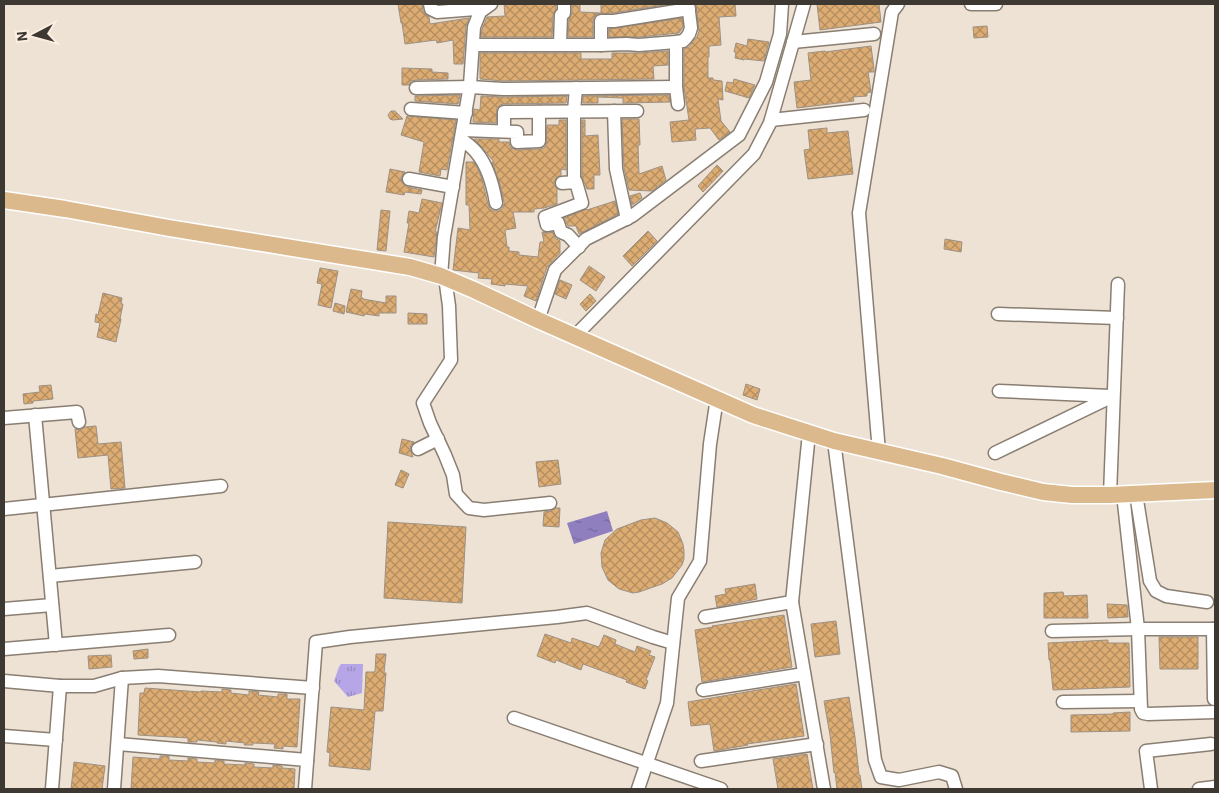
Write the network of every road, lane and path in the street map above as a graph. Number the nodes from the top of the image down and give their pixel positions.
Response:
1 (430, 4) edge
2 (491, 4) edge
3 (564, 4) edge
4 (782, 4) edge
5 (804, 4) edge
6 (898, 4) edge
7 (971, 4) edge
8 (996, 4) edge
9 (688, 6) edge
10 (480, 12) junction
11 (874, 34) dead end
12 (676, 42) junction
13 (793, 42) junction
14 (560, 44) junction
15 (473, 45) junction
16 (601, 45) junction
17 (676, 86) junction
18 (470, 87) junction
19 (416, 88) dead end
20 (576, 88) junction
21 (678, 104) dead end
22 (411, 109) dead end
23 (864, 110) dead end
24 (574, 111) junction
25 (614, 111) junction
26 (637, 111) dead end
27 (539, 112) junction
28 (466, 113) junction
29 (771, 120) junction
30 (504, 132) junction
31 (462, 135) junction
32 (409, 178) dead end
33 (453, 187) junction
34 (4, 200) edge
35 (496, 203) dead end
36 (626, 218) junction
37 (579, 246) junction
38 (443, 277) junction
39 (1118, 284) dead end
40 (998, 314) dead end
41 (1117, 318) junction
42 (538, 320) junction
43 (575, 336) junction
44 (999, 391) dead end
45 (1113, 396) junction
46 (717, 398) junction
47 (35, 415) junction
48 (4, 418) edge
49 (79, 422) dead end
50 (809, 433) junction
51 (438, 439) junction
52 (834, 440) junction
53 (418, 449) dead end
54 (880, 452) junction
55 (995, 453) dead end
56 (221, 486) dead end
57 (1215, 490) edge
58 (1123, 494) junction
59 (550, 503) dead end
60 (44, 505) junction
61 (4, 509) edge
62 (195, 562) dead end
63 (50, 576) junction
64 (792, 602) junction
65 (1207, 602) dead end
66 (52, 605) junction
67 (4, 610) edge
68 (705, 617) dead end
69 (1138, 628) junction
70 (1214, 629) edge
71 (1052, 631) dead end
72 (169, 635) dead end
73 (673, 643) junction
74 (56, 645) junction
75 (4, 649) edge
76 (804, 674) junction
77 (122, 678) junction
78 (4, 681) edge
79 (60, 686) junction
80 (313, 688) junction
81 (703, 690) dead end
82 (1140, 701) junction
83 (1063, 702) dead end
84 (1215, 704) edge
85 (514, 718) dead end
86 (4, 736) edge
87 (56, 740) junction
88 (118, 744) junction
89 (816, 744) junction
90 (1212, 744) dead end
91 (307, 760) junction
92 (701, 761) dead end
93 (647, 764) junction
94 (1215, 787) edge
95 (52, 789) edge
96 (114, 789) edge
97 (305, 789) edge
98 (638, 789) edge
99 (722, 789) edge
100 (824, 789) edge
101 (956, 789) edge
102 (1151, 789) edge
103 (1199, 789) edge

1 - 10 street
2 - 10 street
3 - 14 street
4 - 36 street
5 - 13 street
6 - 54 street
7 - 8 street
9 - 12 street
9 - 16 street
10 - 15 street
11 - 13 street
12 - 16 street
12 - 17 street
13 - 29 street
14 - 15 street
14 - 16 street
15 - 18 street
17 - 20 street
17 - 21 street
18 - 19 street
18 - 20 street
18 - 28 street
20 - 24 street
22 - 28 street
23 - 29 street
24 - 25 street
24 - 27 street
24 - 37 street
25 - 26 street
25 - 36 street
27 - 30 street
27 - 30 street
28 - 31 street
29 - 43 street
30 - 31 street
31 - 33 street
31 - 35 street
32 - 33 street
33 - 38 street
34 - 38 main road
36 - 37 street
37 - 42 street
38 - 42 main road
38 - 51 street
39 - 41 street
40 - 41 street
41 - 45 street
42 - 43 main road
43 - 46 main road
44 - 45 street
45 - 55 street
45 - 58 street
46 - 50 main road
46 - 73 street
47 - 48 street
47 - 49 street
47 - 60 street
50 - 52 main road
50 - 64 street
51 - 53 street
51 - 59 street
52 - 54 main road
52 - 101 street
54 - 58 main road
56 - 60 street
57 - 58 main road
58 - 65 street
58 - 69 street
60 - 61 street
60 - 63 street
62 - 63 street
63 - 66 street
64 - 68 street
64 - 76 street
66 - 67 street
66 - 74 street
69 - 70 street
69 - 71 street
69 - 82 street
70 - 84 street
72 - 74 street
73 - 80 street
73 - 93 street
74 - 75 street
76 - 81 street
76 - 89 street
77 - 79 street
77 - 80 street
77 - 88 street
78 - 79 street
79 - 87 street
80 - 91 street
82 - 83 street
82 - 84 street
85 - 93 street
86 - 87 street
87 - 95 street
88 - 91 street
88 - 96 street
89 - 92 street
89 - 100 street
90 - 102 street
91 - 97 street
93 - 98 street
93 - 99 street
94 - 103 street

